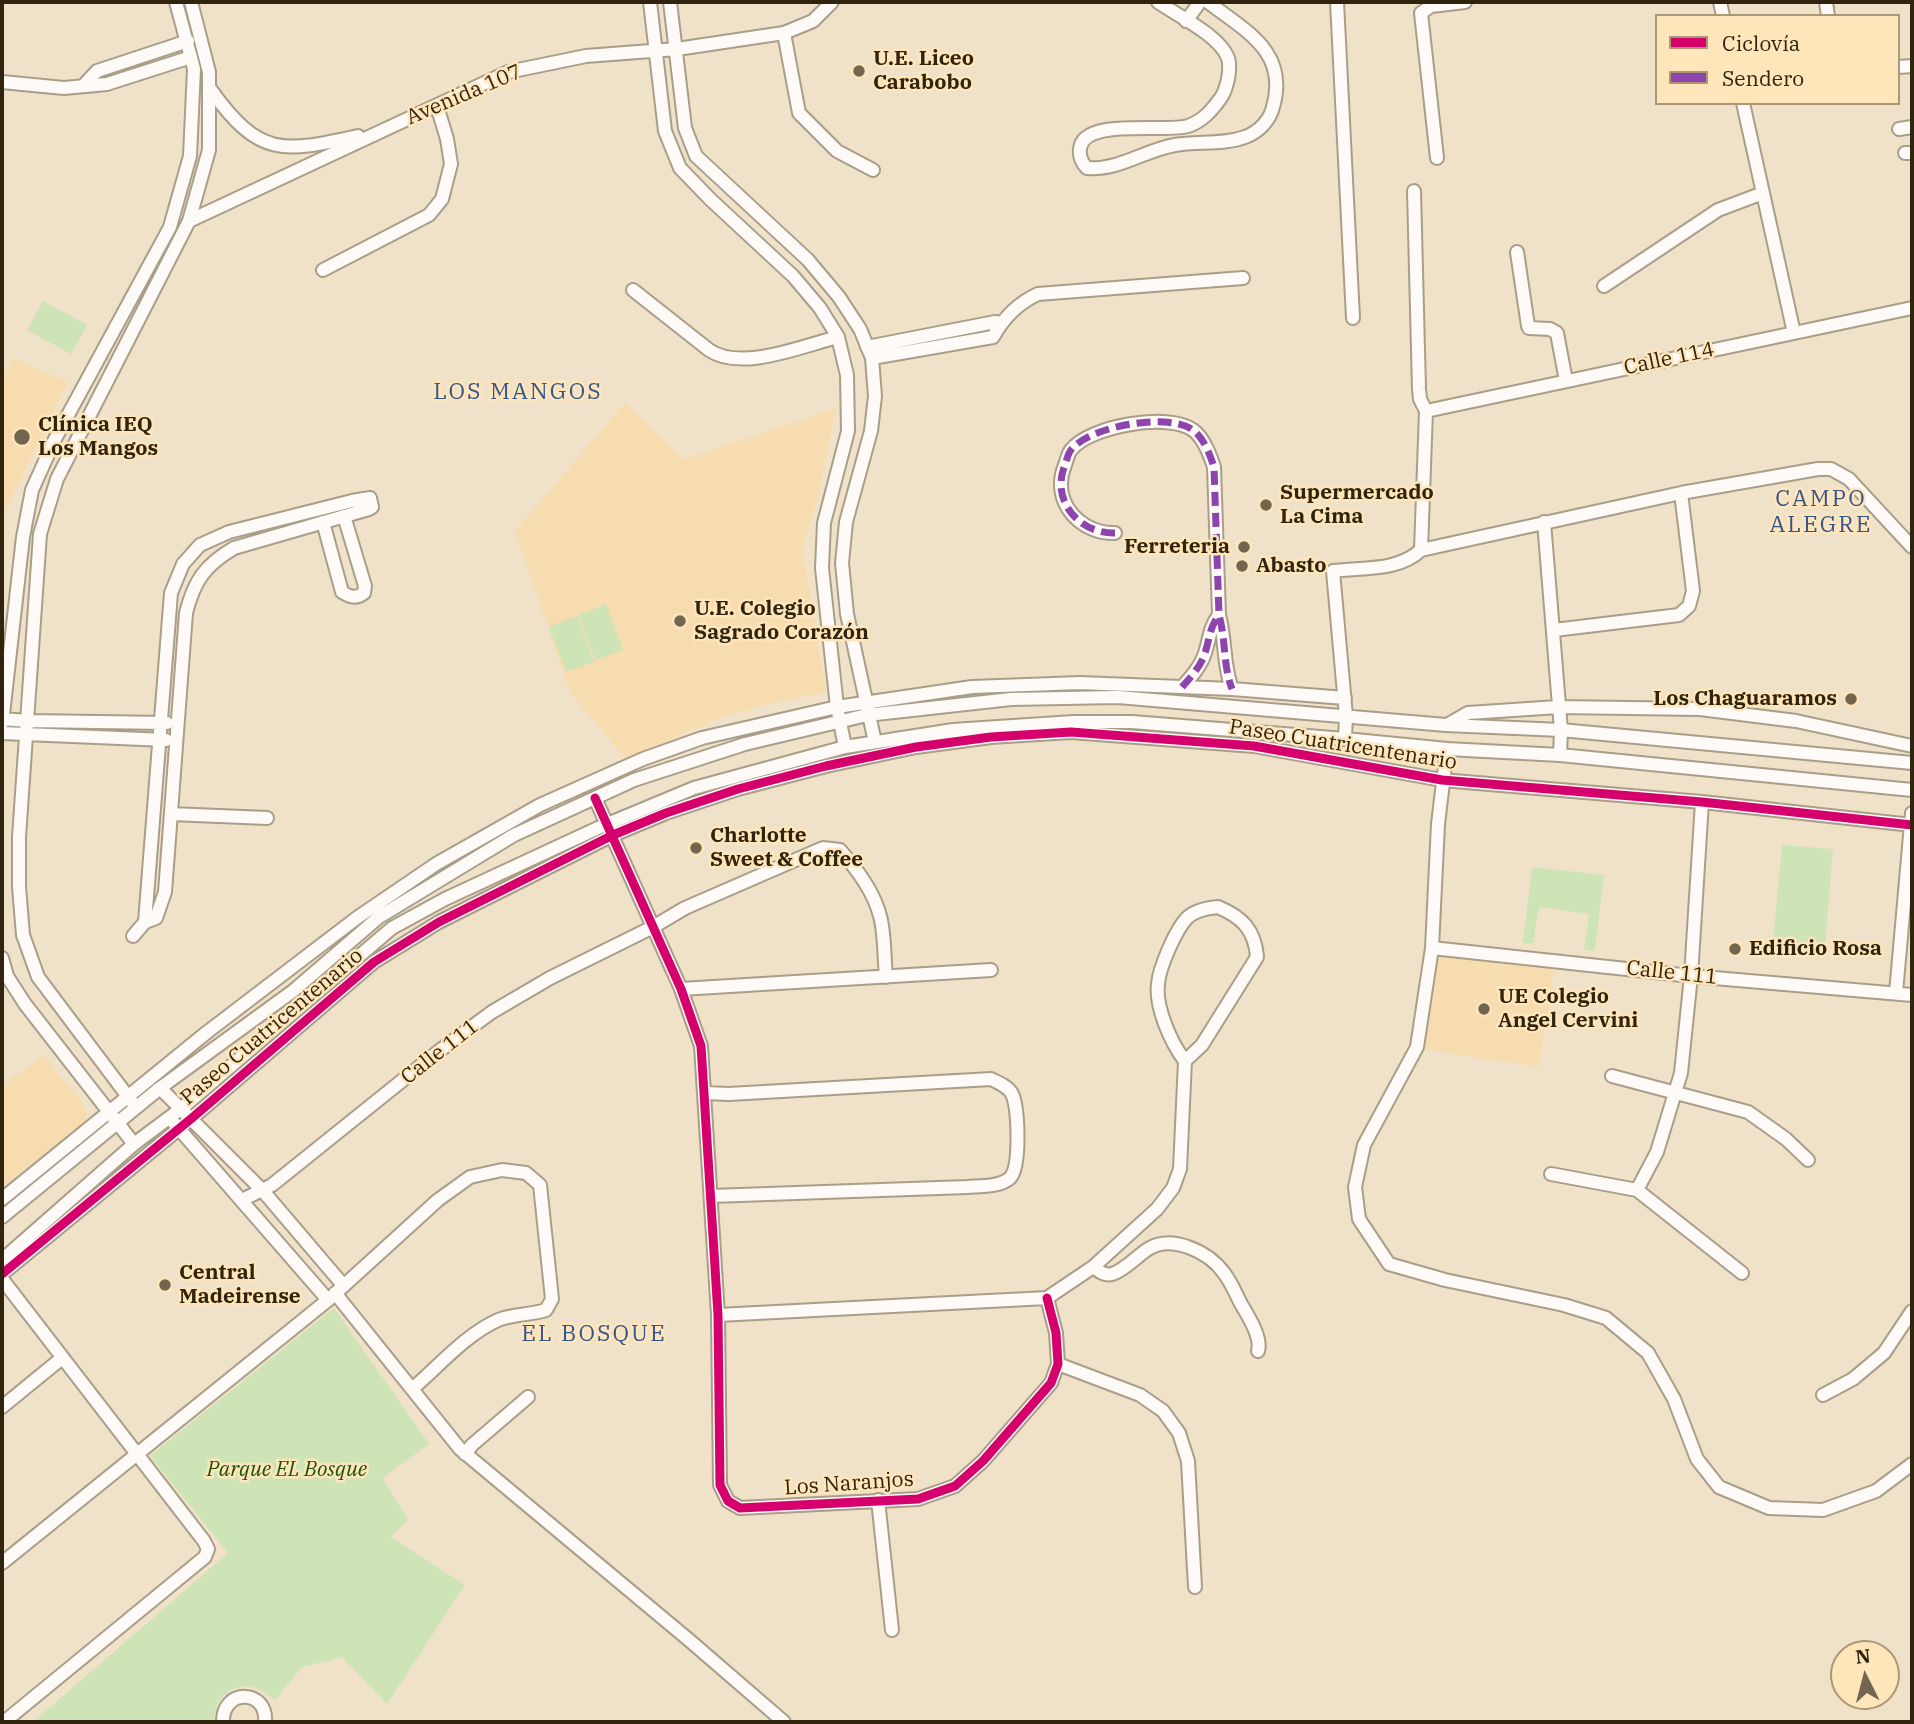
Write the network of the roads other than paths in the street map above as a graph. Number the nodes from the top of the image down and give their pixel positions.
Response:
1 (176, 2) edge
2 (191, 2) edge
3 (650, 2) edge
4 (670, 2) edge
5 (832, 2) edge
6 (1158, 2) edge
7 (1200, 2) edge
8 (1208, 2) edge
9 (1337, 2) edge
10 (1465, 2) edge
11 (1186, 21) junction
12 (783, 33) junction
13 (188, 41) junction
14 (677, 49) junction
15 (656, 50) junction
16 (191, 57) junction
17 (2, 82) edge
18 (83, 86) junction
19 (210, 89) junction
20 (1743, 105) edge
21 (437, 106) junction
22 (1912, 127) edge
23 (1899, 129) dead end
24 (382, 130) junction
25 (1437, 158) dead end
26 (873, 170) dead end
27 (1414, 191) dead end
28 (1763, 193) junction
29 (189, 220) junction
30 (1517, 252) dead end
31 (323, 270) dead end
32 (1243, 278) dead end
33 (1604, 286) dead end
34 (634, 290) dead end
35 (1912, 308) edge
36 (1353, 318) dead end
37 (1794, 332) junction
38 (838, 337) junction
39 (870, 353) junction
40 (1566, 382) junction
41 (1426, 411) junction
42 (1681, 494) junction
43 (344, 516) junction
44 (323, 522) junction
45 (1544, 522) junction
46 (1115, 533) dead end
47 (1912, 547) edge
48 (1421, 550) junction
49 (1219, 615) junction
50 (1554, 630) junction
51 (1042, 684) junction
52 (1182, 687) junction
53 (1231, 689) junction
54 (1081, 697) junction
55 (1345, 698) junction
56 (837, 707) junction
57 (1558, 707) junction
58 (866, 709) junction
59 (1346, 716) junction
60 (2, 721) edge
61 (839, 722) junction
62 (161, 723) junction
63 (1054, 723) junction
64 (178, 724) junction
65 (1446, 725) junction
66 (27, 728) junction
67 (1561, 730) junction
68 (1071, 732) junction
69 (2, 733) edge
70 (159, 739) junction
71 (1345, 739) junction
72 (177, 741) junction
73 (914, 741) junction
74 (875, 742) junction
75 (845, 747) junction
76 (1912, 747) edge
77 (1447, 750) junction
78 (1560, 755) junction
79 (799, 759) junction
80 (1912, 763) edge
81 (815, 769) junction
82 (1442, 780) junction
83 (1912, 790) edge
84 (595, 798) junction
85 (1702, 802) junction
86 (171, 814) junction
87 (267, 818) dead end
88 (1912, 821) edge
89 (610, 829) junction
90 (145, 922) junction
91 (653, 927) junction
92 (133, 936) dead end
93 (1432, 948) junction
94 (2, 958) edge
95 (991, 970) dead end
96 (1691, 976) junction
97 (886, 977) junction
98 (271, 983) junction
99 (681, 989) junction
100 (293, 991) junction
101 (1896, 993) junction
102 (1912, 995) edge
103 (1185, 1061) junction
104 (1612, 1076) dead end
105 (160, 1088) junction
106 (705, 1093) junction
107 (1675, 1094) junction
108 (127, 1096) junction
109 (136, 1107) junction
110 (182, 1108) junction
111 (108, 1112) junction
112 (169, 1118) junction
113 (192, 1118) junction
114 (117, 1123) junction
115 (180, 1129) junction
116 (134, 1144) junction
117 (1808, 1160) dead end
118 (1551, 1174) dead end
119 (1637, 1190) junction
120 (263, 1191) junction
121 (711, 1196) junction
122 (2, 1199) edge
123 (242, 1200) junction
124 (2, 1217) edge
125 (2, 1260) edge
126 (1093, 1267) junction
127 (1742, 1273) dead end
128 (2, 1274) edge
129 (2, 1279) edge
130 (335, 1292) junction
131 (1047, 1298) junction
132 (1912, 1311) edge
133 (718, 1315) junction
134 (1258, 1351) dead end
135 (62, 1359) junction
136 (1058, 1364) junction
137 (412, 1389) junction
138 (1823, 1395) dead end
139 (528, 1397) dead end
140 (2, 1407) edge
141 (138, 1454) junction
142 (466, 1454) junction
143 (1912, 1464) edge
144 (878, 1500) junction
145 (2, 1563) edge
146 (1195, 1587) dead end
147 (891, 1630) dead end
148 (4, 1722) edge
149 (223, 1722) edge
150 (265, 1722) edge
151 (784, 1722) edge

1 - 13 street
2 - 19 street
3 - 15 street
4 - 14 street
5 - 12 street, Avenida 107
6 - 11 street
7 - 11 street
8 - 11 street
9 - 36 street
10 - 25 street
12 - 14 street, Avenida 107
12 - 26 street
13 - 16 street
13 - 18 street
14 - 15 street, Avenida 107
14 - 39 street
15 - 21 street, Avenida 107
15 - 38 street
16 - 18 street
16 - 60 street
17 - 18 street
19 - 24 street
19 - 29 street
20 - 28 street
21 - 24 street, Avenida 107
21 - 31 street
22 - 23 street
24 - 29 street, Avenida 107
27 - 41 street
28 - 33 street
28 - 37 street
29 - 66 street
30 - 40 street
32 - 39 street
34 - 38 street
35 - 37 street, Calle 114
37 - 40 street, Calle 114
38 - 56 street
39 - 58 street
40 - 41 street, Calle 114
41 - 48 street
42 - 45 street
42 - 47 street
42 - 50 street
43 - 44 street
43 - 44 street
43 - 62 street
44 - 64 street
45 - 48 street
45 - 50 street
46 - 49 street
48 - 55 street
49 - 52 street
49 - 53 street
50 - 57 street
51 - 52 street, Paseo Cuatricentenario
51 - 54 street
51 - 58 street, Paseo Cuatricentenario
52 - 53 street, Paseo Cuatricentenario
53 - 55 street, Paseo Cuatricentenario
54 - 58 street, Paseo Cuatricentenario
54 - 59 street, Paseo Cuatricentenario
55 - 59 street
56 - 58 street, Paseo Cuatricentenario
56 - 61 street
56 - 98 street, Paseo Cuatricentenario
57 - 65 street, Paseo Cuatricentenario
57 - 67 street
57 - 76 street, Paseo Cuatricentenario
58 - 61 street, Paseo Cuatricentenario
58 - 74 street
59 - 65 street, Paseo Cuatricentenario
59 - 71 street
60 - 66 street
61 - 75 street
61 - 84 street, Paseo Cuatricentenario
62 - 64 street
62 - 66 street
62 - 70 street
63 - 68 street
63 - 71 street, Paseo Cuatricentenario
63 - 73 street, Paseo Cuatricentenario
64 - 72 street
65 - 67 street, Paseo Cuatricentenario
66 - 69 street
66 - 70 street
66 - 108 street
67 - 78 street
67 - 80 street, Paseo Cuatricentenario
68 - 73 street, Paseo Cuatricentenario
68 - 82 street, Paseo Cuatricentenario
70 - 72 street
70 - 90 street
71 - 77 street, Paseo Cuatricentenario
72 - 86 street
73 - 74 street, Paseo Cuatricentenario
73 - 81 street, Paseo Cuatricentenario
74 - 75 street, Paseo Cuatricentenario
75 - 79 street, Paseo Cuatricentenario
77 - 78 street, Paseo Cuatricentenario
77 - 82 street
78 - 83 street, Paseo Cuatricentenario
79 - 81 street
79 - 89 street, Paseo Cuatricentenario
81 - 89 street, Paseo Cuatricentenario
82 - 85 street, Paseo Cuatricentenario
82 - 93 street
84 - 89 street
84 - 100 street, Paseo Cuatricentenario
85 - 88 street, Paseo Cuatricentenario
85 - 96 street
86 - 87 street
86 - 90 street
88 - 101 street
89 - 91 street
89 - 110 street, Paseo Cuatricentenario
89 - 113 street, Paseo Cuatricentenario
90 - 92 street
91 - 97 street, Calle 111
91 - 99 street
91 - 120 street, Calle 111
93 - 96 street, Calle 111
93 - 143 street
94 - 111 street
95 - 97 street
96 - 101 street, Calle 111
96 - 107 street
97 - 99 street
98 - 100 street
98 - 108 street, Paseo Cuatricentenario
99 - 106 street
100 - 105 street, Paseo Cuatricentenario
101 - 102 street, Calle 111
103 - 103 street
103 - 126 street
104 - 107 street
105 - 109 street, Paseo Cuatricentenario
105 - 110 street
106 - 121 street
106 - 121 street
107 - 117 street
107 - 119 street
108 - 109 street
108 - 111 street, Paseo Cuatricentenario
109 - 114 street, Paseo Cuatricentenario
110 - 112 street, Paseo Cuatricentenario
110 - 113 street
111 - 114 street
111 - 122 street, Paseo Cuatricentenario
112 - 115 street
112 - 116 street, Paseo Cuatricentenario
113 - 115 street, Paseo Cuatricentenario
113 - 120 street
114 - 116 street
114 - 124 street, Paseo Cuatricentenario
115 - 123 street
115 - 128 street, Paseo Cuatricentenario
116 - 125 street, Paseo Cuatricentenario
118 - 119 street
119 - 127 street
120 - 123 street, Calle 111
120 - 130 street
121 - 133 street
123 - 130 street
126 - 131 street
126 - 134 street
129 - 135 street
130 - 137 street
130 - 137 street
130 - 141 street
131 - 133 street
131 - 136 street
132 - 138 street
133 - 144 street, Los Naranjos
135 - 140 street
135 - 141 street
136 - 144 street, Los Naranjos
136 - 146 street
137 - 142 street
139 - 142 street
141 - 145 street
141 - 148 street
142 - 151 street
144 - 147 street
149 - 150 street

